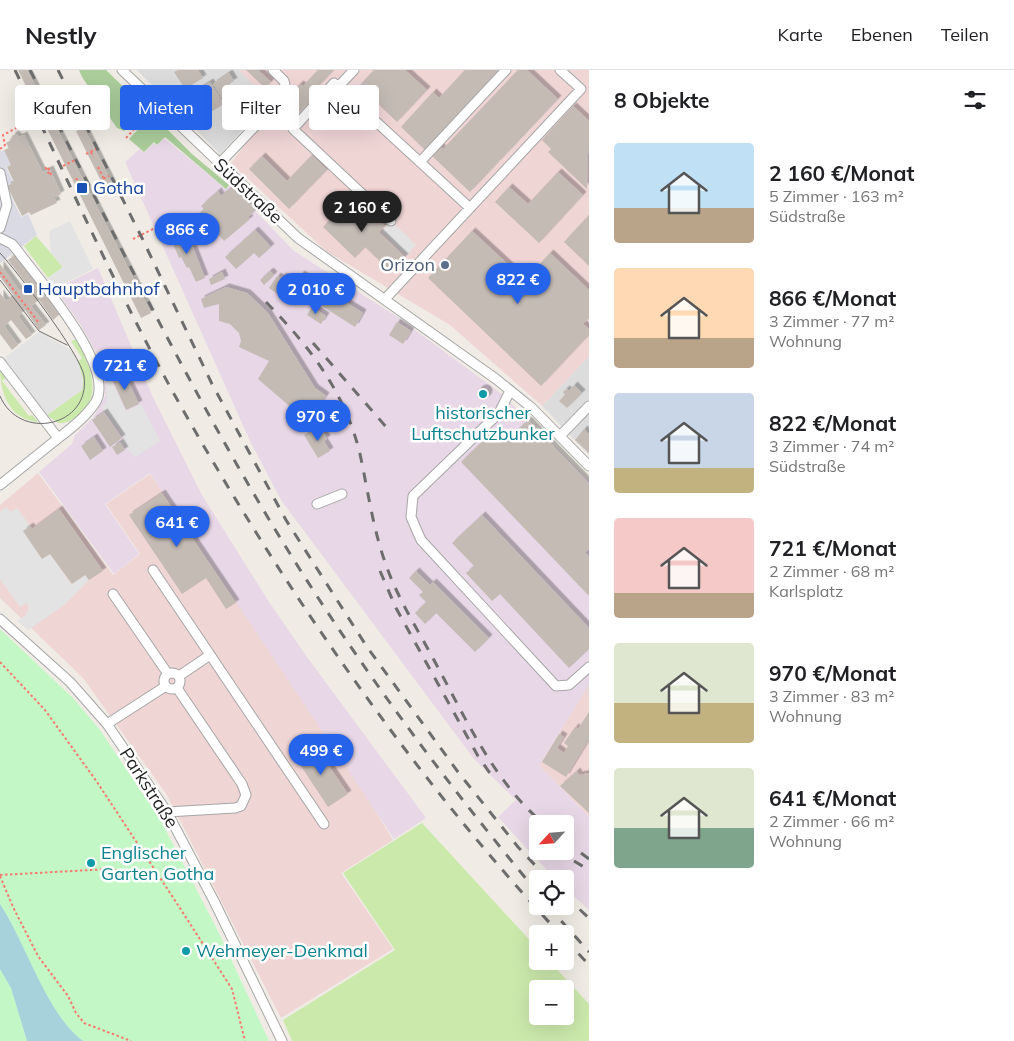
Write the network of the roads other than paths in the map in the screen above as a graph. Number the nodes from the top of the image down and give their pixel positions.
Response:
1 (122, 70) edge
2 (273, 70) edge
3 (354, 70) edge
4 (506, 70) edge
5 (560, 70) edge
6 (340, 85) edge
7 (309, 110) edge
8 (379, 124) edge
9 (420, 162) junction
10 (219, 164) junction
11 (0, 173) edge
12 (470, 208) junction
13 (391, 222) dead end
14 (0, 228) edge
15 (0, 238) edge
16 (386, 298) junction
17 (0, 362) edge
18 (510, 391) junction
19 (589, 406) edge
20 (560, 436) junction
21 (58, 438) junction
22 (589, 466) edge
23 (0, 485) edge
24 (342, 494) dead end
25 (317, 504) dead end
26 (153, 570) dead end
27 (113, 594) dead end
28 (0, 619) edge
29 (210, 655) junction
30 (589, 667) edge
31 (168, 674) junction
32 (179, 676) junction
33 (166, 686) junction
34 (177, 688) junction
35 (107, 724) junction
36 (167, 812) junction
37 (324, 824) dead end
38 (282, 1041) edge

1 - 10 street, Südstraße
2 - 10 street
3 - 6 street
4 - 9 street
5 - 12 street
7 - 13 street
8 - 9 street
9 - 12 street
10 - 16 street, Südstraße
11 - 14 street
12 - 16 street
15 - 21 street
16 - 18 street, Südstraße
17 - 21 street
18 - 20 street, Südstraße
18 - 30 street
19 - 20 street
20 - 22 street, Südstraße
21 - 23 street
24 - 25 street
26 - 29 street
27 - 31 street
28 - 35 street, Parkstraße
29 - 32 street
29 - 37 street
31 - 32 street
31 - 33 street
32 - 34 street
33 - 34 street
33 - 35 street
34 - 36 street
35 - 36 street, Parkstraße
36 - 38 street, Parkstraße

